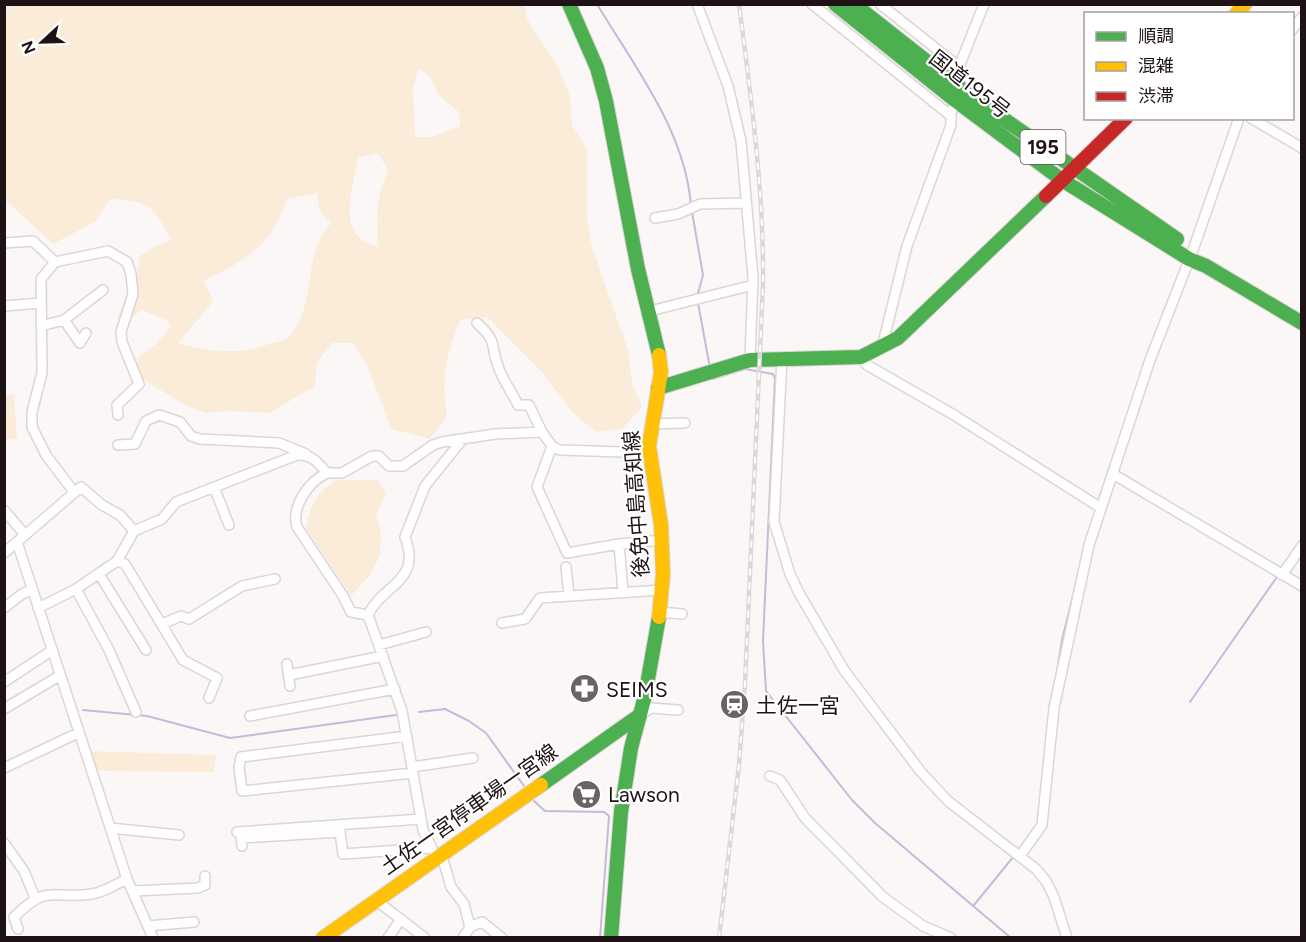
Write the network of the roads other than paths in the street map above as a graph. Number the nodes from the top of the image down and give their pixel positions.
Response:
1 (569, 4) edge
2 (697, 4) edge
3 (812, 4) edge
4 (835, 4) edge
5 (854, 4) edge
6 (880, 4) edge
7 (984, 4) edge
8 (877, 32) junction
9 (958, 66) junction
10 (953, 82) junction
11 (956, 101) junction
12 (951, 116) junction
13 (1124, 120) edge
14 (1238, 120) edge
15 (1254, 120) edge
16 (1302, 148) edge
17 (1074, 170) junction
18 (1062, 180) junction
19 (746, 204) junction
20 (655, 218) dead end
21 (4, 243) edge
22 (1191, 254) junction
23 (55, 262) junction
24 (753, 285) junction
25 (104, 290) dead end
26 (41, 303) junction
27 (4, 306) edge
28 (650, 311) junction
29 (64, 320) junction
30 (477, 323) dead end
31 (1302, 323) edge
32 (41, 326) junction
33 (86, 333) dead end
34 (882, 348) junction
35 (861, 357) junction
36 (782, 358) junction
37 (750, 360) junction
38 (658, 388) junction
39 (118, 415) dead end
40 (685, 423) dead end
41 (650, 424) junction
42 (542, 432) junction
43 (462, 440) junction
44 (118, 446) dead end
45 (552, 446) junction
46 (649, 446) junction
47 (306, 454) junction
48 (327, 473) junction
49 (1113, 474) junction
50 (214, 487) junction
51 (74, 492) junction
52 (1097, 506) junction
53 (4, 510) edge
54 (228, 525) dead end
55 (134, 531) junction
56 (25, 535) junction
57 (662, 540) junction
58 (17, 542) junction
59 (620, 544) junction
60 (1302, 546) edge
61 (4, 553) edge
62 (117, 561) junction
63 (566, 567) dead end
64 (99, 574) junction
65 (1282, 575) junction
66 (275, 579) dead end
67 (1302, 586) edge
68 (76, 589) junction
69 (662, 590) junction
70 (27, 592) junction
71 (623, 592) junction
72 (569, 596) junction
73 (4, 608) edge
74 (38, 608) junction
75 (659, 612) junction
76 (682, 614) dead end
77 (368, 615) junction
78 (502, 623) dead end
79 (162, 624) junction
80 (426, 632) dead end
81 (379, 645) junction
82 (146, 650) dead end
83 (51, 651) junction
84 (383, 656) junction
85 (287, 664) dead end
86 (289, 675) junction
87 (59, 676) junction
88 (4, 682) edge
89 (290, 686) dead end
90 (395, 689) junction
91 (209, 698) dead end
92 (4, 709) edge
93 (678, 710) dead end
94 (136, 712) dead end
95 (640, 715) junction
96 (250, 716) dead end
97 (78, 733) junction
98 (407, 736) junction
99 (473, 758) dead end
100 (4, 768) edge
101 (412, 770) junction
102 (770, 776) dead end
103 (421, 819) junction
104 (110, 828) junction
105 (237, 832) dead end
106 (179, 836) dead end
107 (4, 843) edge
108 (242, 846) dead end
109 (436, 852) junction
110 (1016, 853) junction
111 (205, 876) dead end
112 (127, 879) junction
113 (133, 891) junction
114 (34, 898) junction
115 (377, 901) junction
116 (401, 919) junction
117 (194, 922) dead end
118 (148, 926) junction
119 (470, 927) junction
120 (18, 929) dead end
121 (153, 938) edge
122 (323, 938) edge
123 (388, 938) edge
124 (425, 938) edge
125 (463, 938) edge
126 (502, 938) edge
127 (611, 938) edge
128 (951, 938) edge
129 (1067, 938) edge

1 - 28 main road, 後免中島高知線
2 - 19 street
3 - 12 street
4 - 8 main road, 国道195号 / 195
5 - 8 main road, 国道195号 / 195
6 - 9 street
7 - 9 street
8 - 10 main road, 国道195号 / 195
8 - 11 main road, 国道195号 / 195
9 - 10 street
10 - 17 main road, 国道195号 / 195
11 - 12 street
11 - 18 main road, 国道195号 / 195
12 - 34 street
13 - 17 main road
14 - 22 street
15 - 16 street
17 - 18 main road
17 - 22 main road, 国道195号 / 195
18 - 22 main road, 国道195号 / 195
18 - 34 main road
19 - 20 street
19 - 24 street
21 - 23 street
22 - 31 main road, 国道195号 / 195
22 - 49 street
23 - 26 street
23 - 39 street
24 - 28 street
24 - 37 street
25 - 29 street
26 - 27 street
26 - 32 street
28 - 38 main road, 後免中島高知線
29 - 32 street
29 - 33 street
30 - 42 street
32 - 51 street
34 - 35 main road
35 - 36 main road
35 - 52 street
36 - 37 main road
36 - 110 street
37 - 38 main road
38 - 41 main road, 後免中島高知線
40 - 41 street
41 - 46 main road, 後免中島高知線
42 - 43 street
42 - 45 street
43 - 48 street
43 - 77 street
44 - 47 street
45 - 46 street
45 - 59 street
46 - 57 main road, 後免中島高知線
47 - 48 street
47 - 50 street
48 - 77 street
49 - 52 street
49 - 65 street
50 - 54 street
50 - 55 street
51 - 55 street
51 - 56 street
52 - 110 street
53 - 56 street
55 - 62 street
56 - 58 street
57 - 59 street
57 - 69 main road, 後免中島高知線
58 - 61 street
58 - 70 street
59 - 71 street
60 - 65 street
62 - 64 street
62 - 79 street
63 - 72 street
64 - 68 street
64 - 82 street
65 - 67 street
66 - 79 street
68 - 74 street
68 - 94 street
69 - 71 street
69 - 75 main road, 後免中島高知線
70 - 73 street
70 - 74 street
71 - 72 street
72 - 78 street
74 - 83 street
75 - 76 street
75 - 95 main road, 後免中島高知線
77 - 81 street
79 - 91 street
80 - 81 street
81 - 84 street
83 - 87 street
83 - 88 street
84 - 86 street
84 - 90 street
85 - 86 street
86 - 89 street
87 - 92 street
87 - 97 street
90 - 96 street
90 - 98 street
93 - 95 street
95 - 109 main road, 土佐一宮停車場一宮線
95 - 127 main road, 後免中島高知線
97 - 100 street
97 - 104 street
98 - 101 street
98 - 101 street
99 - 101 street
101 - 103 street
102 - 128 street
103 - 105 street
103 - 109 street
104 - 106 street
104 - 112 street
107 - 114 street
108 - 109 street
109 - 115 main road, 土佐一宮停車場一宮線
109 - 119 street
110 - 129 street
111 - 113 street
112 - 113 street
112 - 114 street
113 - 118 street
114 - 120 street
115 - 116 street
115 - 122 main road, 土佐一宮停車場一宮線
116 - 123 street
116 - 124 street
117 - 118 street
118 - 121 street
119 - 125 street
119 - 126 street

